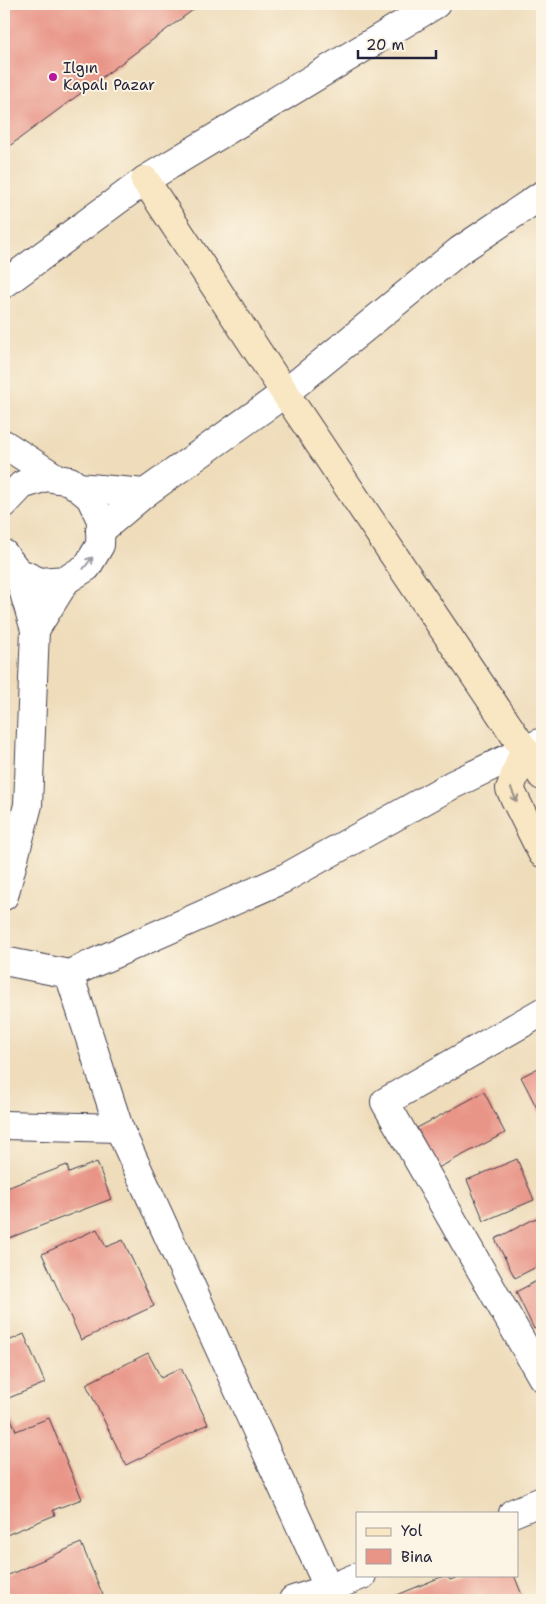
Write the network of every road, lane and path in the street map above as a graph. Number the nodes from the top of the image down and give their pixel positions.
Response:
1 (436, 4) edge
2 (145, 180) junction
3 (542, 195) edge
4 (4, 284) edge
5 (285, 393) junction
6 (4, 444) edge
7 (68, 483) junction
8 (145, 492) junction
9 (4, 503) edge
10 (100, 532) junction
11 (11, 563) edge
12 (66, 580) junction
13 (35, 630) junction
14 (533, 746) edge
15 (542, 776) edge
16 (542, 853) edge
17 (4, 892) edge
18 (4, 961) edge
19 (69, 974) junction
20 (542, 1012) edge
21 (4, 1125) edge
22 (120, 1128) junction
23 (542, 1377) edge
24 (542, 1501) edge
25 (515, 1512) edge
26 (360, 1576) edge
27 (331, 1595) edge
28 (293, 1600) edge

1 - 2 street
2 - 4 street
2 - 5 main road
3 - 5 street
5 - 8 street
5 - 14 main road
6 - 7 street
7 - 8 street
7 - 9 street
7 - 10 street
8 - 10 street
12 -> 10 street
11 - 12 street
11 - 13 street
12 - 13 street
13 - 17 street
14 - 15 main road
14 -> 16 main road
14 - 19 street
18 - 19 street
19 - 22 street
20 - 23 street
21 - 22 street
22 - 27 street
24 - 25 street
26 - 27 street
27 - 28 street

